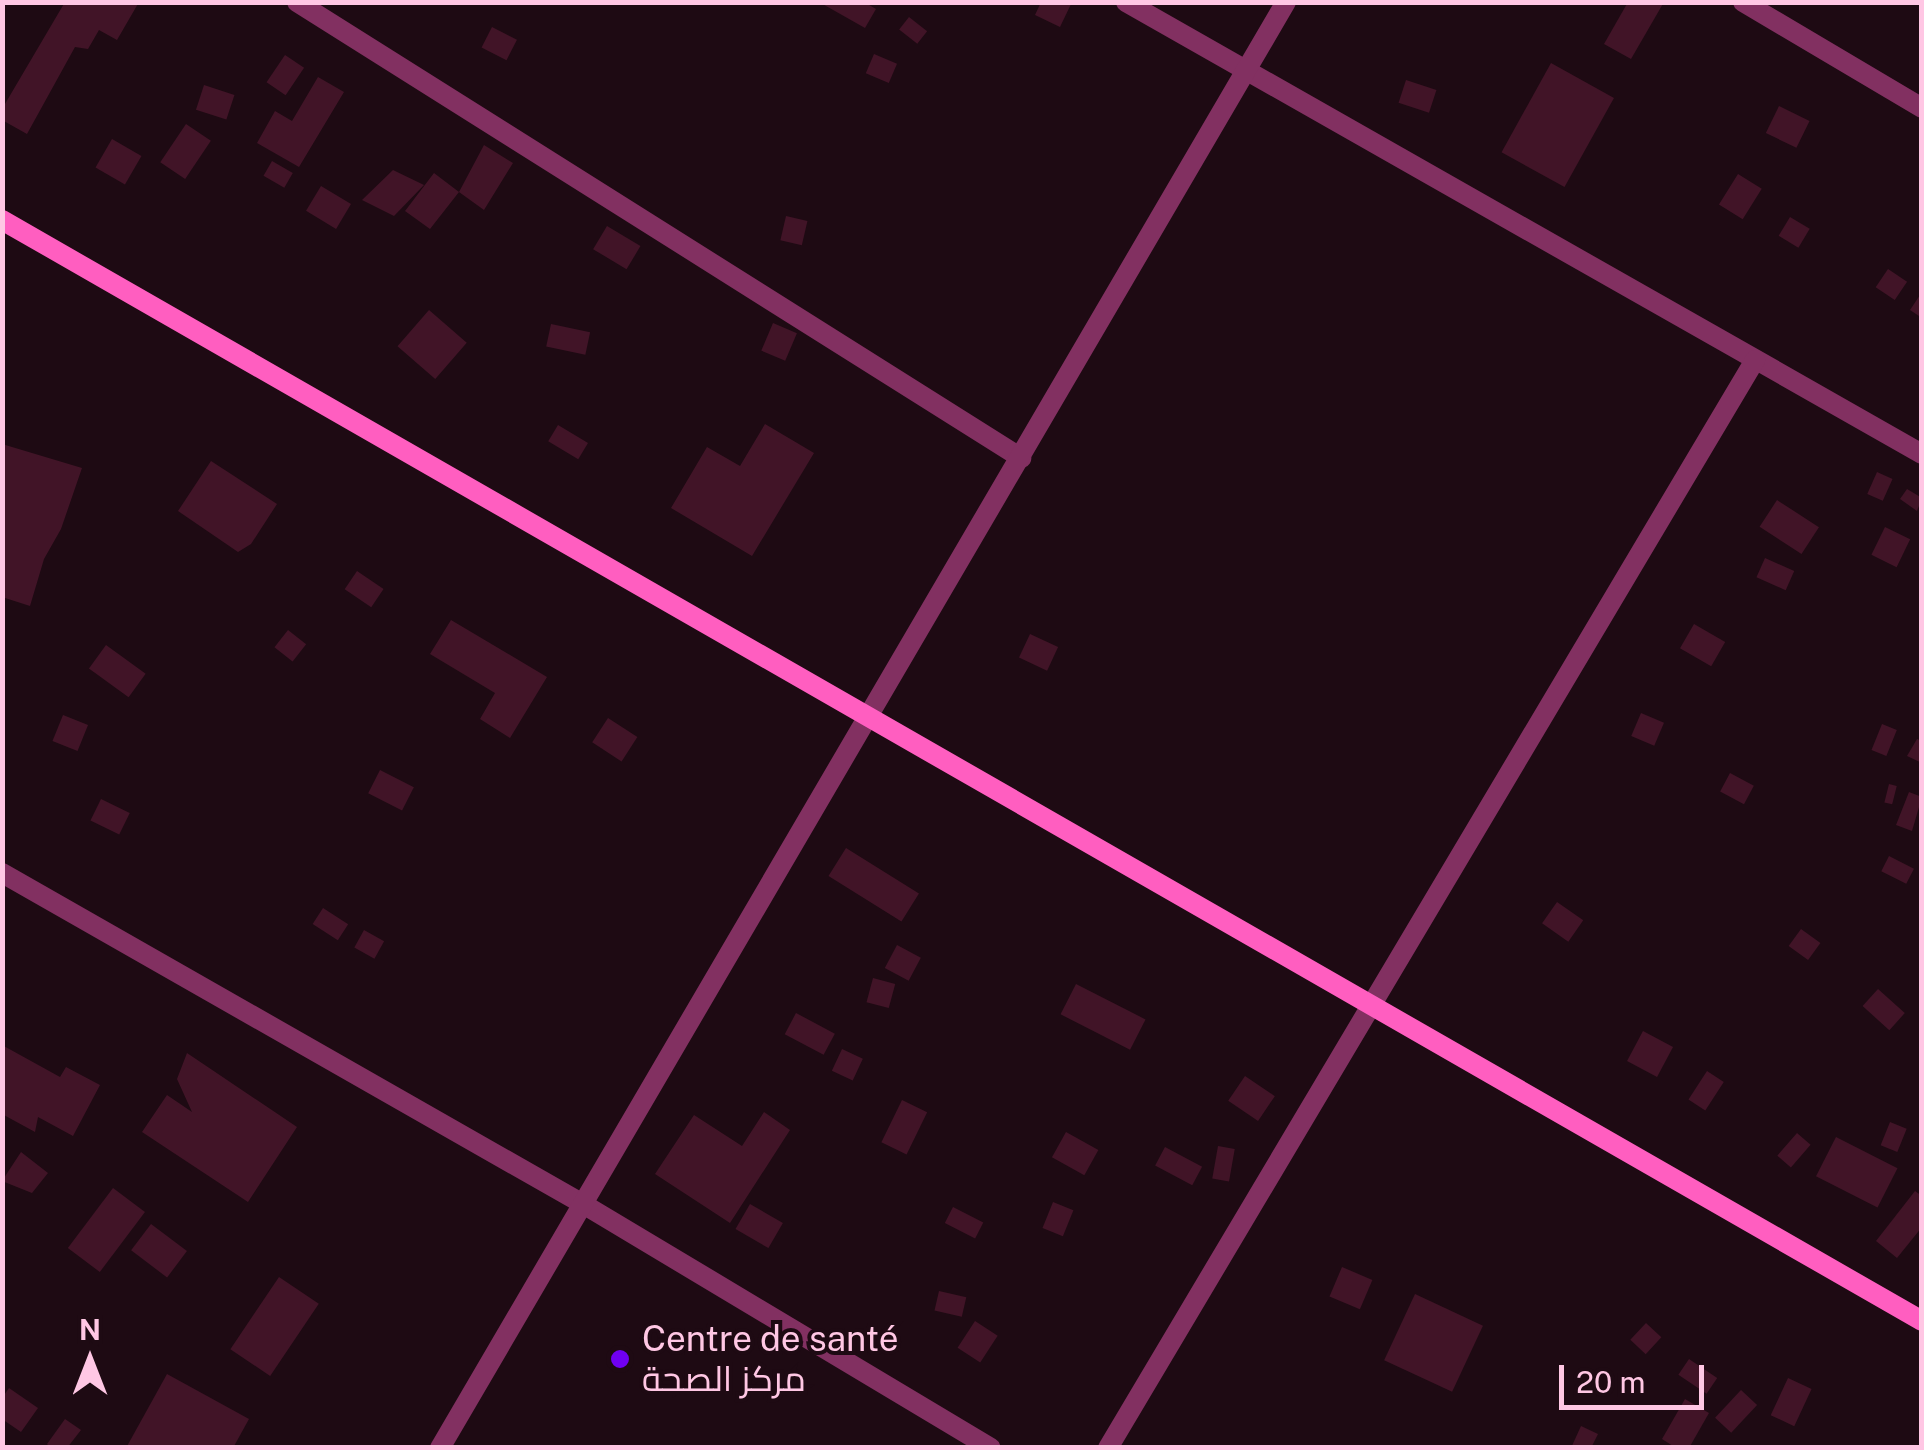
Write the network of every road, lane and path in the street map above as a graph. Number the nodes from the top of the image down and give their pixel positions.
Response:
1 (297, 2) edge
2 (1126, 2) edge
3 (1286, 2) edge
4 (1743, 2) edge
5 (1246, 72) junction
6 (1922, 108) edge
7 (2, 220) edge
8 (1755, 360) junction
9 (1922, 454) edge
10 (1021, 458) junction
11 (869, 720) junction
12 (2, 873) edge
13 (1368, 1006) junction
14 (583, 1204) junction
15 (1922, 1321) edge
16 (440, 1448) edge
17 (990, 1448) edge
18 (1108, 1448) edge

1 - 10 street
2 - 5 street
3 - 5 street
4 - 6 street
5 - 8 street
5 - 10 street
7 - 11 street
8 - 9 street
8 - 13 street
10 - 11 street
11 - 13 street
11 - 14 street
12 - 14 street
13 - 15 street
13 - 18 street
14 - 16 street
14 - 17 street

